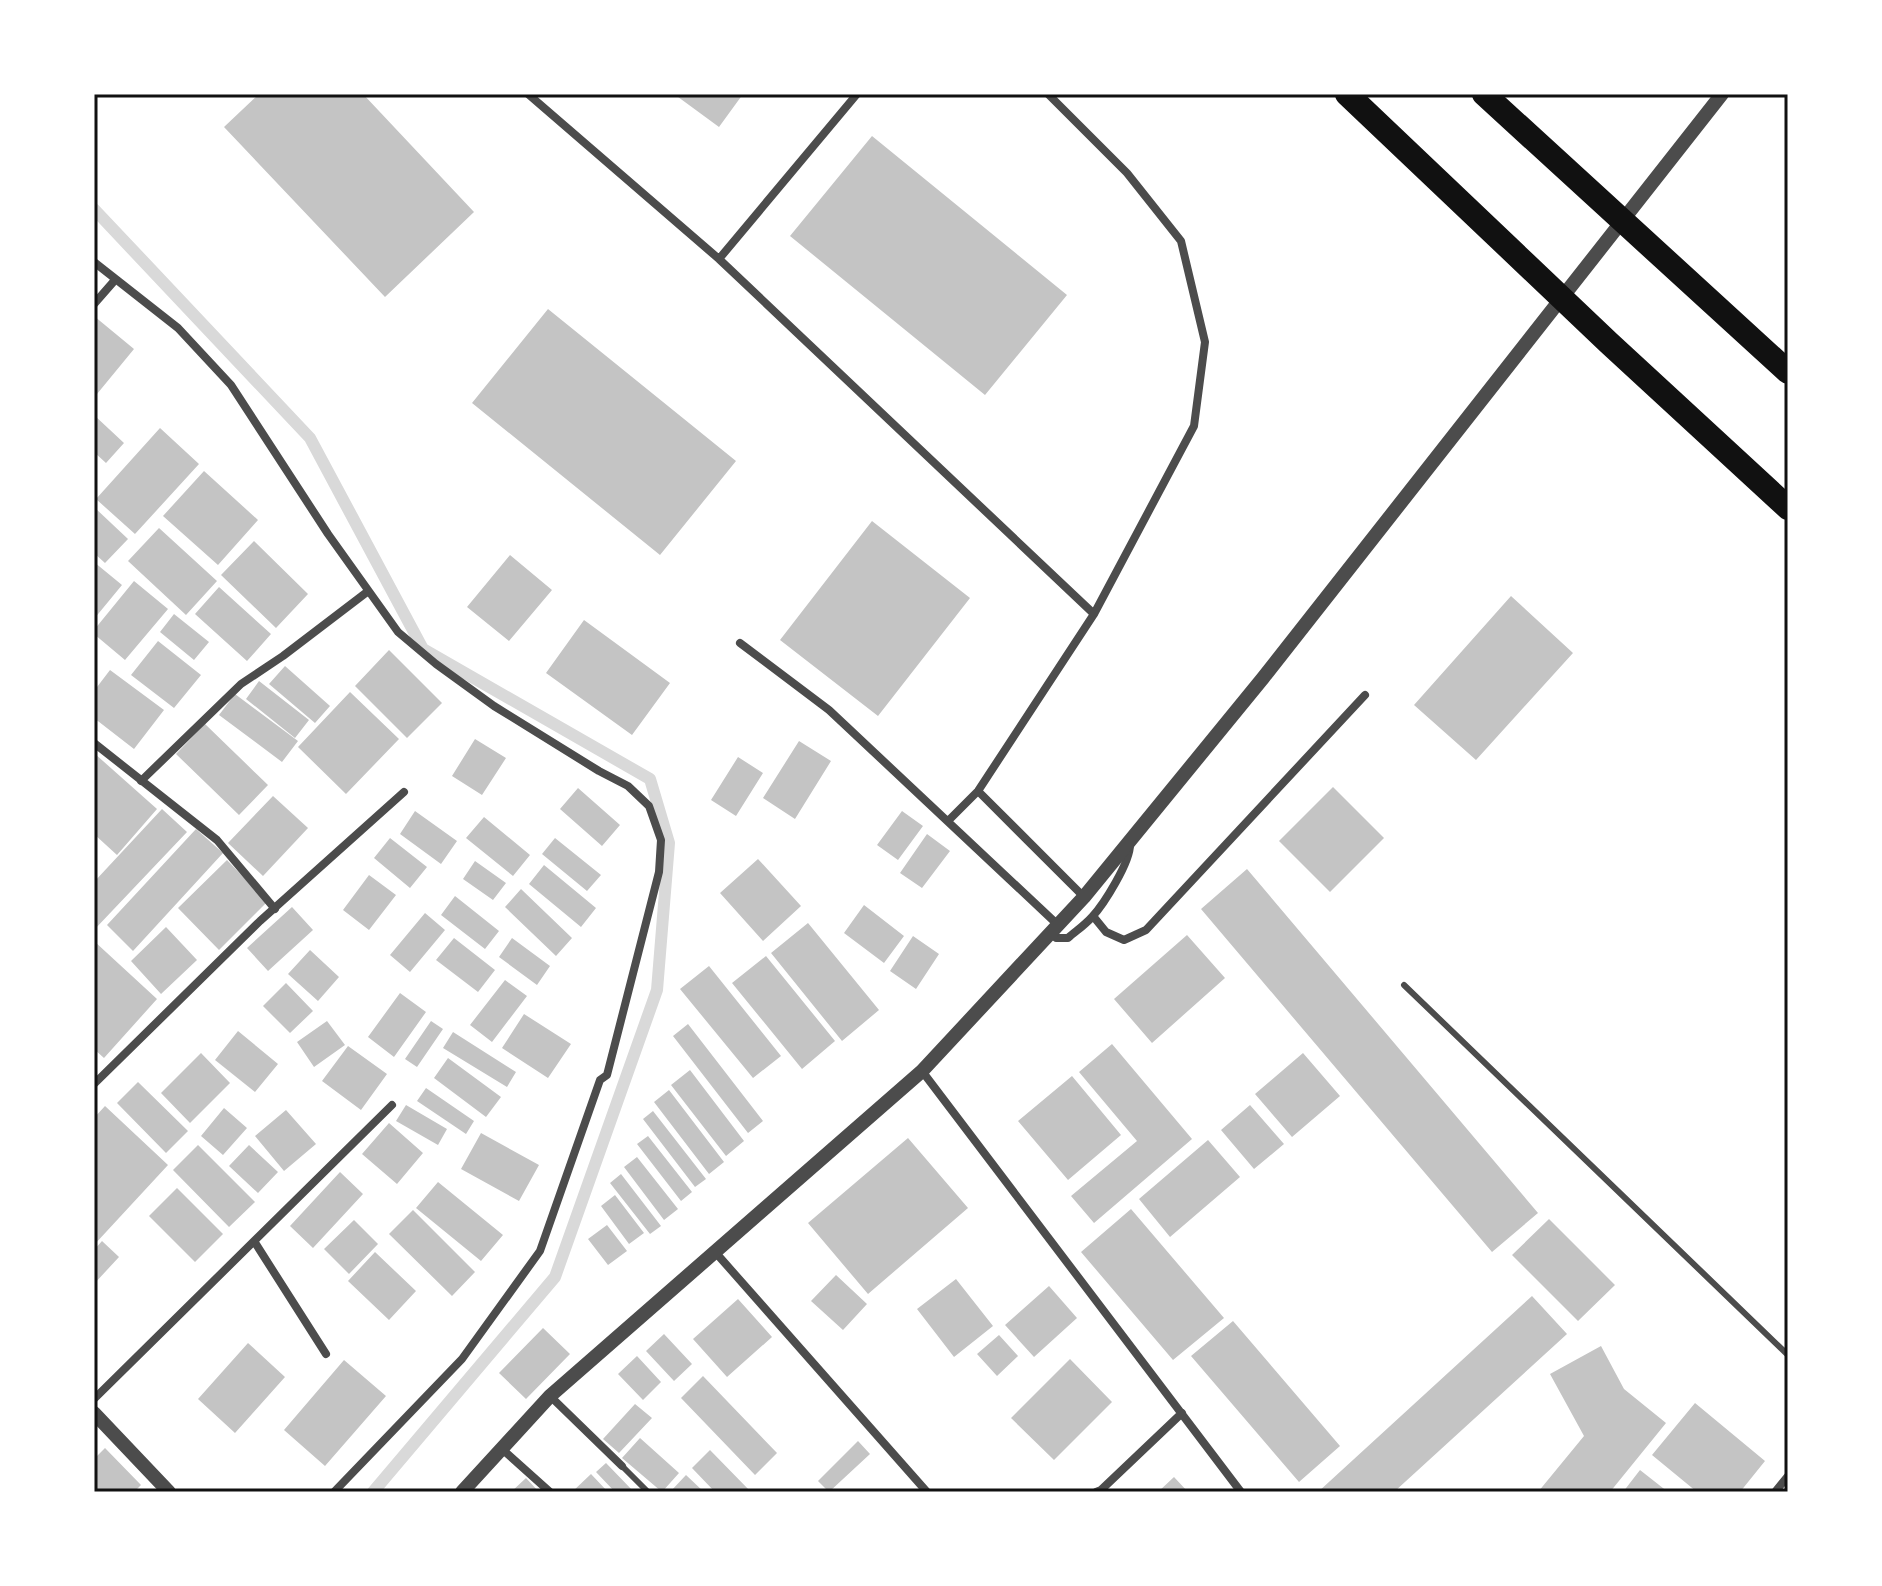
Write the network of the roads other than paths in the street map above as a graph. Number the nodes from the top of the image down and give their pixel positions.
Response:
1 (528, 94) edge
2 (857, 94) edge
3 (1048, 94) edge
4 (1347, 94) edge
5 (1484, 94) edge
6 (1722, 94) edge
7 (719, 259) junction
8 (94, 262) edge
9 (115, 280) junction
10 (94, 304) edge
11 (1788, 372) edge
12 (1788, 508) edge
13 (367, 592) junction
14 (1094, 614) junction
15 (740, 643) dead end
16 (1365, 695) dead end
17 (94, 743) edge
18 (141, 781) junction
19 (978, 791) junction
20 (404, 792) dead end
21 (949, 820) junction
22 (1130, 842) junction
23 (1084, 897) junction
24 (275, 909) junction
25 (1093, 916) junction
26 (1054, 929) junction
27 (1404, 985) dead end
28 (922, 1071) junction
29 (94, 1084) edge
30 (392, 1105) dead end
31 (254, 1241) junction
32 (716, 1253) junction
33 (326, 1354) dead end
34 (1788, 1355) edge
35 (550, 1396) junction
36 (94, 1399) edge
37 (94, 1413) edge
38 (1182, 1413) junction
39 (501, 1448) junction
40 (622, 1466) joint
41 (1788, 1476) edge
42 (169, 1492) edge
43 (334, 1492) edge
44 (462, 1492) edge
45 (550, 1492) edge
46 (648, 1492) edge
47 (927, 1492) edge
48 (1096, 1492) edge
49 (1241, 1492) edge
50 (1775, 1492) edge

1 - 7 street
2 - 7 street
3 - 14 street
4 - 12 highway
5 - 11 highway
6 - 22 street
7 - 14 street
8 - 9 street
9 - 10 street
9 - 13 street
13 - 18 street
13 - 43 street
14 - 19 street
15 - 21 street
16 - 25 street
17 - 18 street
18 - 24 street
19 - 21 street
19 - 23 street
20 - 24 street
21 - 26 street
22 - 23 street
22 - 25 street
23 - 26 street
24 - 29 street
25 - 26 street
26 - 28 street
27 - 34 lane
28 - 32 street
28 - 38 street
30 - 31 street
31 - 33 street
31 - 36 street
32 - 35 street
32 - 47 street
35 - 39 street
35 - 40 street
37 - 42 street
38 - 48 street
38 - 49 street
39 - 44 street
39 - 45 street
40 - 46 lane
41 - 50 street

